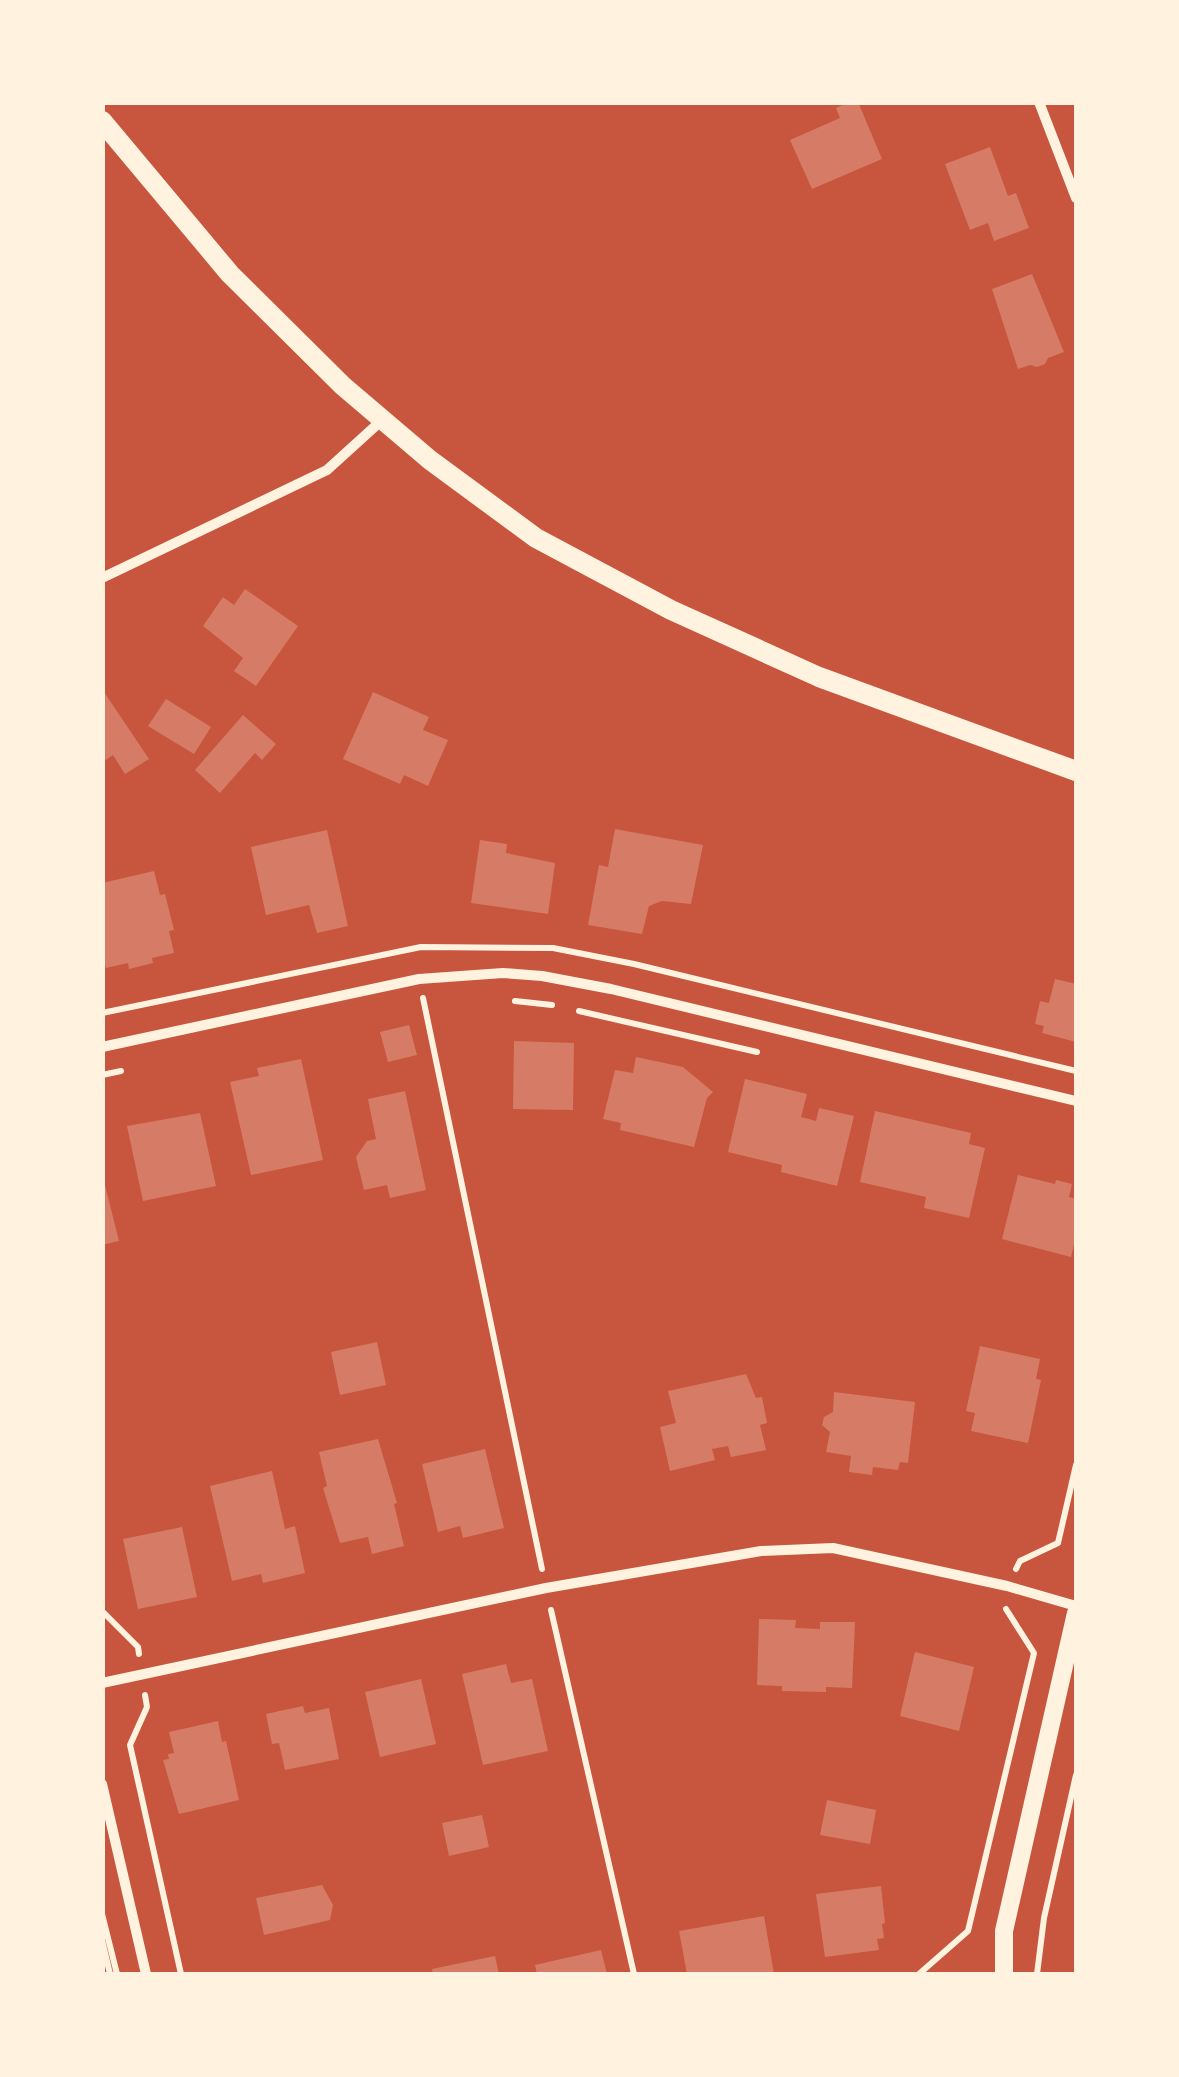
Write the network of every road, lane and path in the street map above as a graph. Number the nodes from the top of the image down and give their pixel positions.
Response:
1 (1039, 102) edge
2 (102, 120) edge
3 (1076, 198) edge
4 (381, 421) junction
5 (102, 578) edge
6 (1076, 771) edge
7 (418, 979) junction
8 (511, 1000) dead end
9 (441, 1001) dead end
10 (424, 1002) junction
11 (408, 1004) dead end
12 (560, 1006) dead end
13 (579, 1010) dead end
14 (102, 1047) edge
15 (771, 1055) dead end
16 (139, 1066) dead end
17 (102, 1075) edge
18 (1076, 1101) edge
19 (1076, 1465) edge
20 (1008, 1586) junction
21 (546, 1588) junction
22 (1076, 1610) edge
23 (102, 1611) edge
24 (140, 1673) junction
25 (102, 1683) edge
26 (1076, 1775) edge
27 (102, 1784) edge
28 (102, 1914) edge
29 (102, 1940) edge
30 (114, 1974) edge
31 (146, 1974) edge
32 (182, 1974) edge
33 (634, 1974) edge
34 (919, 1974) edge
35 (1004, 1974) edge
36 (1037, 1974) edge

1 - 3 street
2 - 4 main road
4 - 5 street
4 - 6 main road
7 - 10 path
7 - 14 street
7 - 18 street
8 - 12 path
9 - 10 path
10 - 11 path
10 - 21 path
13 - 15 path
16 - 17 path
19 - 20 path
20 - 21 street
20 - 22 street
20 - 34 path
21 - 24 street
21 - 33 path
22 - 35 street
23 - 24 path
24 - 25 street
24 - 32 path
26 - 36 path
27 - 31 street
28 - 30 path
29 - 30 path

